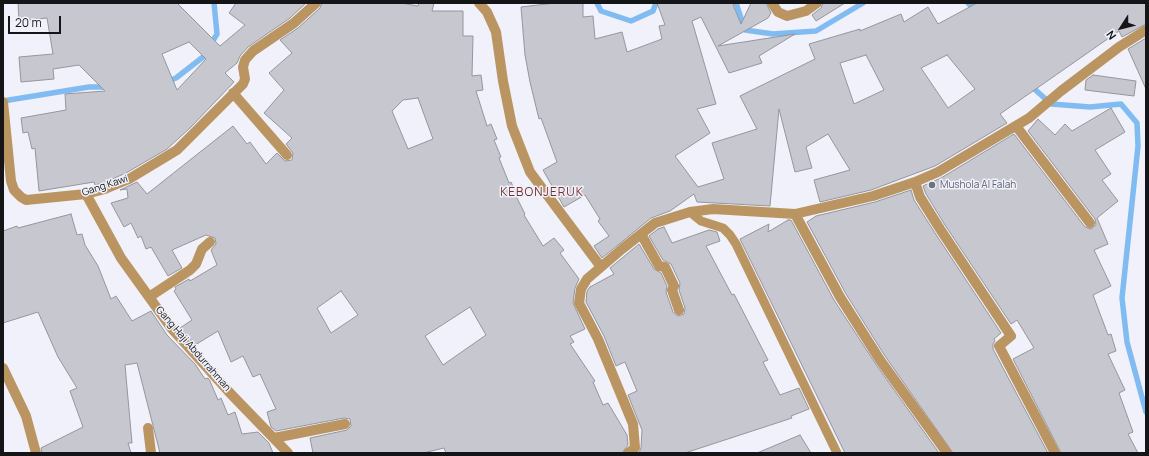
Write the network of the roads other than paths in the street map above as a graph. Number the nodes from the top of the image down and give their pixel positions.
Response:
1 (316, 3) edge
2 (479, 3) edge
3 (772, 3) edge
4 (817, 3) edge
5 (1146, 30) edge
6 (233, 93) junction
7 (3, 102) edge
8 (1016, 126) junction
9 (287, 155) dead end
10 (6, 168) edge
11 (916, 182) junction
12 (86, 194) junction
13 (690, 212) junction
14 (795, 214) junction
15 (1090, 223) dead end
16 (641, 234) junction
17 (210, 242) dead end
18 (601, 267) junction
19 (149, 297) junction
20 (679, 310) dead end
21 (3, 368) edge
22 (346, 424) dead end
23 (148, 428) dead end
24 (274, 438) junction
25 (36, 453) edge
26 (151, 453) edge
27 (288, 453) edge
28 (628, 453) edge
29 (837, 453) edge
30 (947, 453) edge
31 (1055, 453) edge

1 - 6 street, Gang Kawi
2 - 18 street
3 - 4 street
5 - 8 street
6 - 9 street
6 - 12 street, Gang Kawi
7 - 10 street, Gang Kawi
8 - 11 street
8 - 15 street
10 - 12 street, Gang Kawi
11 - 14 street
11 - 31 street
12 - 19 street, Gang Haji Abdurrahman
13 - 14 street
13 - 16 street
13 - 29 lane
14 - 30 street
16 - 18 street
16 - 20 street
17 - 19 street
18 - 28 street
19 - 24 street, Gang Haji Abdurrahman
21 - 25 street
22 - 24 street
23 - 26 street
24 - 27 street, Gang Haji Abdurrahman

